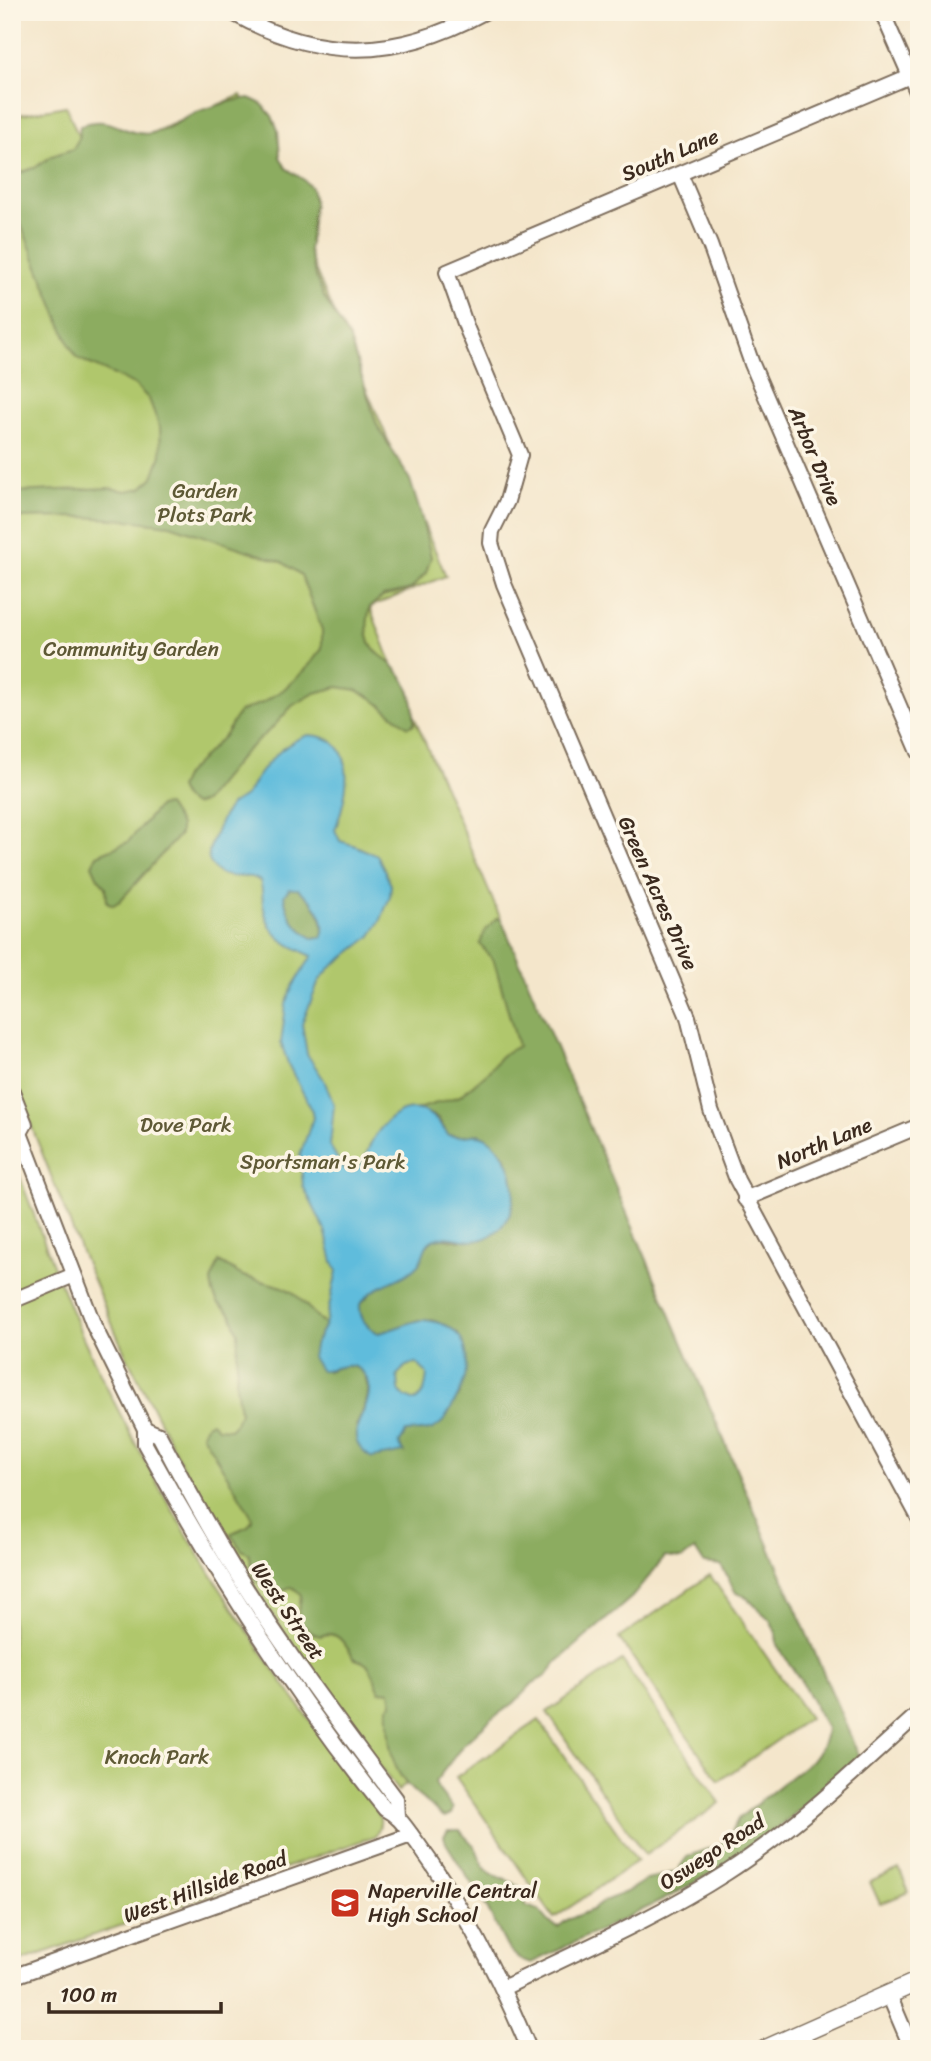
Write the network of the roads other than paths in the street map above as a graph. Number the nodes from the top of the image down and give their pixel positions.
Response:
1 (231, 12) edge
2 (484, 12) edge
3 (882, 12) edge
4 (462, 18) edge
5 (910, 76) junction
6 (919, 96) edge
7 (680, 174) junction
8 (447, 272) joint
9 (919, 752) edge
10 (12, 1091) edge
11 (919, 1126) edge
12 (16, 1132) edge
13 (746, 1199) junction
14 (74, 1275) junction
15 (12, 1301) edge
16 (919, 1518) edge
17 (919, 1713) edge
18 (411, 1835) junction
19 (12, 1976) edge
20 (919, 1981) edge
21 (503, 1988) junction
22 (889, 1995) junction
23 (529, 2049) edge
24 (766, 2049) edge
25 (912, 2049) edge

1 - 4 street
2 - 4 street
3 - 5 street
5 - 6 street
5 - 7 street, South Lane
7 - 8 street, South Lane
7 - 9 street, Arbor Drive
8 - 13 street, Green Acres Drive
10 - 12 street, West Street
11 - 13 street, North Lane
12 - 14 street, West Street
13 - 16 street, Green Acres Drive
14 - 15 street
14 - 18 street, West Street
17 - 21 street, Oswego Road
18 - 19 street, West Hillside Road
18 - 21 street, West Street
20 - 22 main road
21 - 23 street, West Street
22 - 24 main road
22 - 25 street

